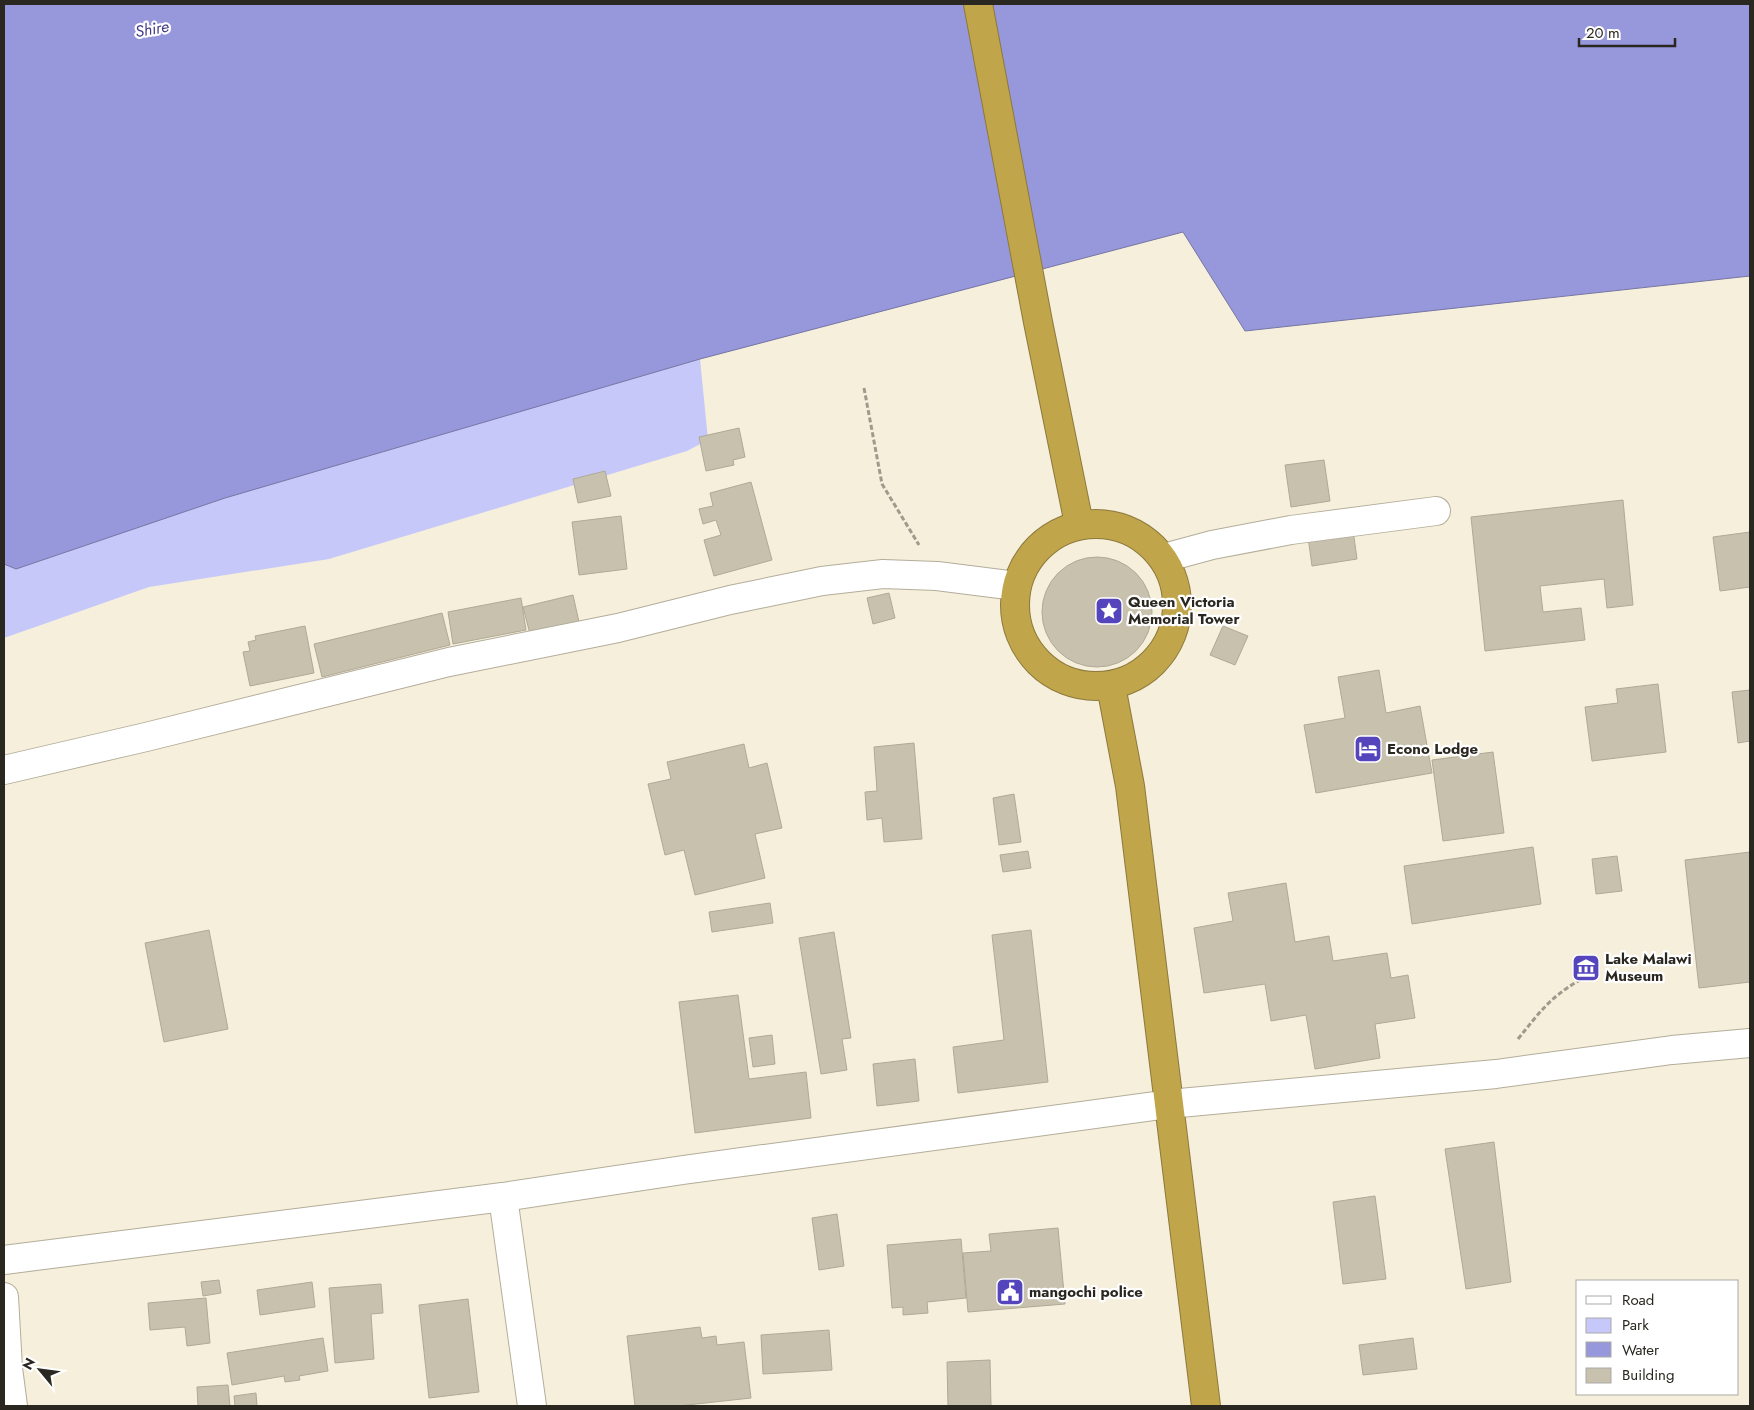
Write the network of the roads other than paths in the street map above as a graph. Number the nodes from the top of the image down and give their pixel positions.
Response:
1 (978, 4) edge
2 (1436, 511) dead end
3 (1079, 524) junction
4 (1164, 558) junction
5 (1016, 586) junction
6 (1111, 686) junction
7 (4, 770) edge
8 (1750, 1043) edge
9 (1169, 1104) junction
10 (503, 1197) junction
11 (4, 1260) edge
12 (4, 1298) edge
13 (13, 1406) edge
14 (532, 1406) edge
15 (1206, 1406) edge

1 - 3 highway
2 - 4 street
3 - 4 highway
3 - 5 highway
4 - 6 highway
5 - 6 highway
5 - 7 street
6 - 9 highway
8 - 9 street
9 - 10 street
9 - 15 highway
10 - 11 street
10 - 14 street
12 - 13 street

